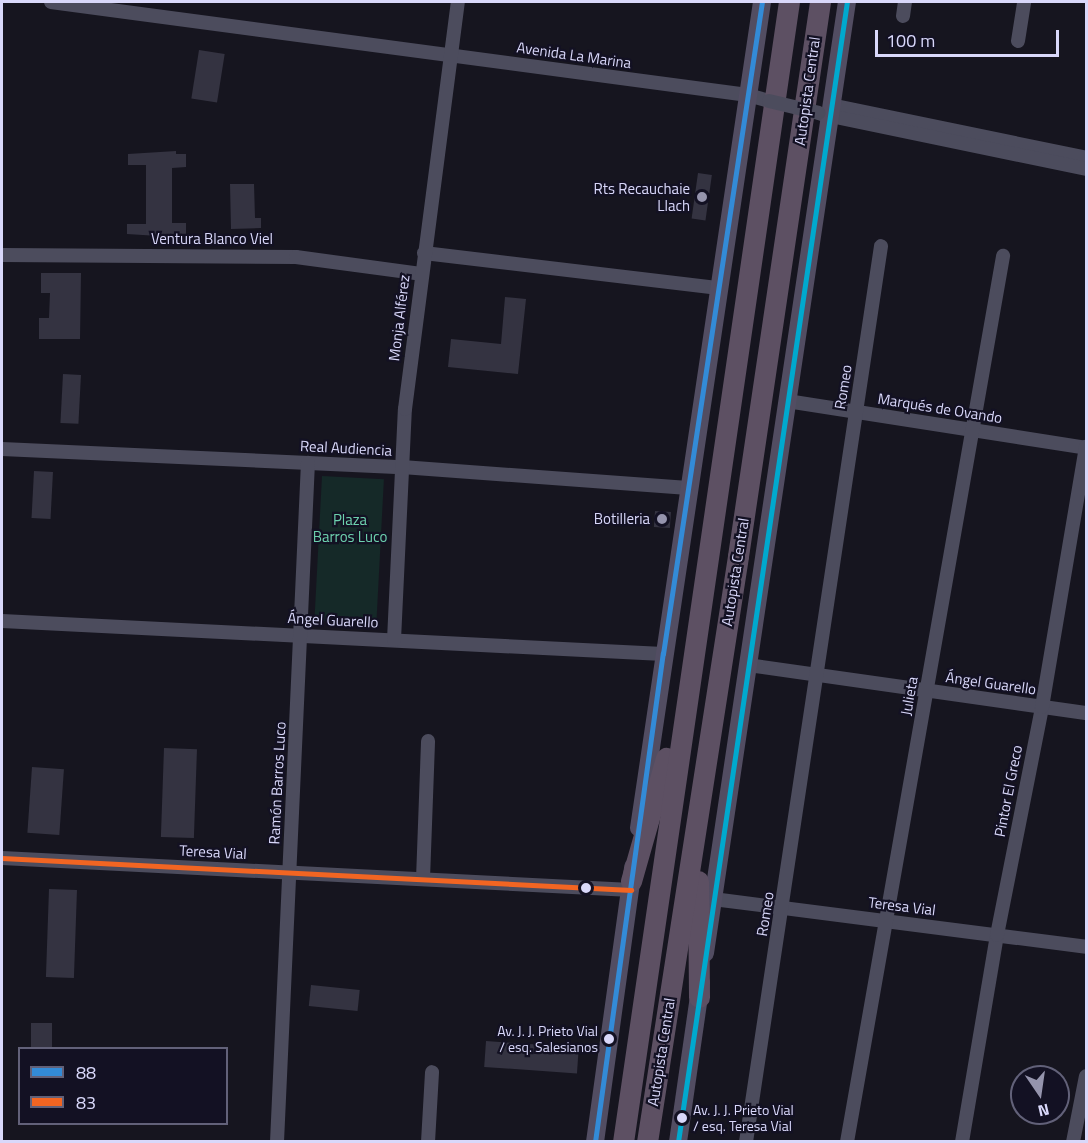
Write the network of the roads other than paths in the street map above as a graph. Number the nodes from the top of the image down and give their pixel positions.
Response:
1 (51, 2) edge
2 (458, 2) edge
3 (762, 2) edge
4 (789, 2) edge
5 (820, 2) edge
6 (847, 2) edge
7 (905, 2) edge
8 (1024, 2) edge
9 (903, 16) dead end
10 (1018, 41) dead end
11 (451, 55) junction
12 (748, 95) junction
13 (827, 111) junction
14 (1012, 148) junction
15 (1086, 158) edge
16 (1086, 169) edge
17 (881, 246) dead end
18 (424, 254) junction
19 (2, 255) edge
20 (1003, 256) dead end
21 (421, 274) junction
22 (719, 288) junction
23 (788, 401) junction
24 (856, 411) junction
25 (972, 430) junction
26 (1086, 448) edge
27 (2, 449) edge
28 (308, 463) junction
29 (402, 467) junction
30 (688, 488) junction
31 (2, 621) edge
32 (301, 635) junction
33 (394, 640) junction
34 (663, 654) junction
35 (748, 665) junction
36 (690, 674) junction
37 (815, 675) junction
38 (927, 690) junction
39 (1042, 706) junction
40 (1086, 713) edge
41 (428, 741) dead end
42 (703, 785) junction
43 (2, 858) edge
44 (289, 872) junction
45 (423, 879) junction
46 (631, 886) junction
47 (713, 899) junction
48 (783, 908) junction
49 (886, 921) junction
50 (997, 935) junction
51 (1086, 947) edge
52 (699, 997) junction
53 (432, 1072) dead end
54 (1086, 1076) edge
55 (277, 1142) edge
56 (428, 1142) edge
57 (595, 1142) edge
58 (623, 1142) edge
59 (647, 1142) edge
60 (678, 1142) edge
61 (746, 1142) edge
62 (848, 1142) edge
63 (962, 1142) edge
64 (1073, 1142) edge

1 - 11 street, Avenida La Marina
2 - 11 street, Monja Alférez
3 - 12 main road
4 - 36 highway, Autopista Central
5 - 42 highway, Autopista Central
6 - 13 main road
7 - 9 street
8 - 10 street
11 - 12 street, Avenida La Marina
11 - 18 street, Monja Alférez
12 - 13 street, Avenida La Marina, bridge
12 - 22 main road
13 - 14 street, Avenida La Marina
13 - 23 main road
14 - 15 street, Avenida La Marina
14 - 16 street, Avenida La Marina
17 - 24 street, Romeo
18 - 21 street, Monja Alférez
18 - 22 street
19 - 21 street, Ventura Blanco Viel
20 - 25 street, Julieta
21 - 29 street, Monja Alférez
22 - 30 main road
23 - 24 street, Marqués de Ovando
23 - 35 main road
24 - 25 street, Marqués de Ovando
24 - 37 street, Romeo
25 - 26 street, Marqués de Ovando
25 - 38 street, Julieta
26 - 39 street, Pintor El Greco
27 - 28 street, Real Audiencia
28 - 29 street, Real Audiencia
28 - 32 street, Ramón Barros Luco
29 - 30 street, Real Audiencia
29 - 33 street, Monja Alférez
30 - 34 main road
31 - 32 street, Ángel Guarello
32 - 33 street, Ángel Guarello
32 - 44 street, Ramón Barros Luco
33 - 34 street, Ángel Guarello
34 - 46 main road
35 - 37 street, Ángel Guarello
35 - 47 main road
36 - 46 highway
36 - 58 highway, Autopista Central
37 - 38 street, Ángel Guarello
37 - 48 street, Romeo
38 - 39 street, Ángel Guarello
38 - 49 street, Julieta
39 - 40 street, Ángel Guarello
39 - 50 street, Pintor El Greco
41 - 45 street
42 - 52 highway
42 - 59 highway, Autopista Central
43 - 44 street, Teresa Vial
44 - 45 street, Teresa Vial
44 - 55 street, Ramón Barros Luco
45 - 46 street, Teresa Vial
46 - 57 main road
47 - 48 street, Teresa Vial
47 - 52 main road
48 - 49 street, Teresa Vial
48 - 61 street, Romeo
49 - 50 street, Teresa Vial
49 - 62 street, Julieta
50 - 51 street, Teresa Vial
50 - 63 street, Pintor El Greco
52 - 60 main road
53 - 56 street
54 - 64 street

